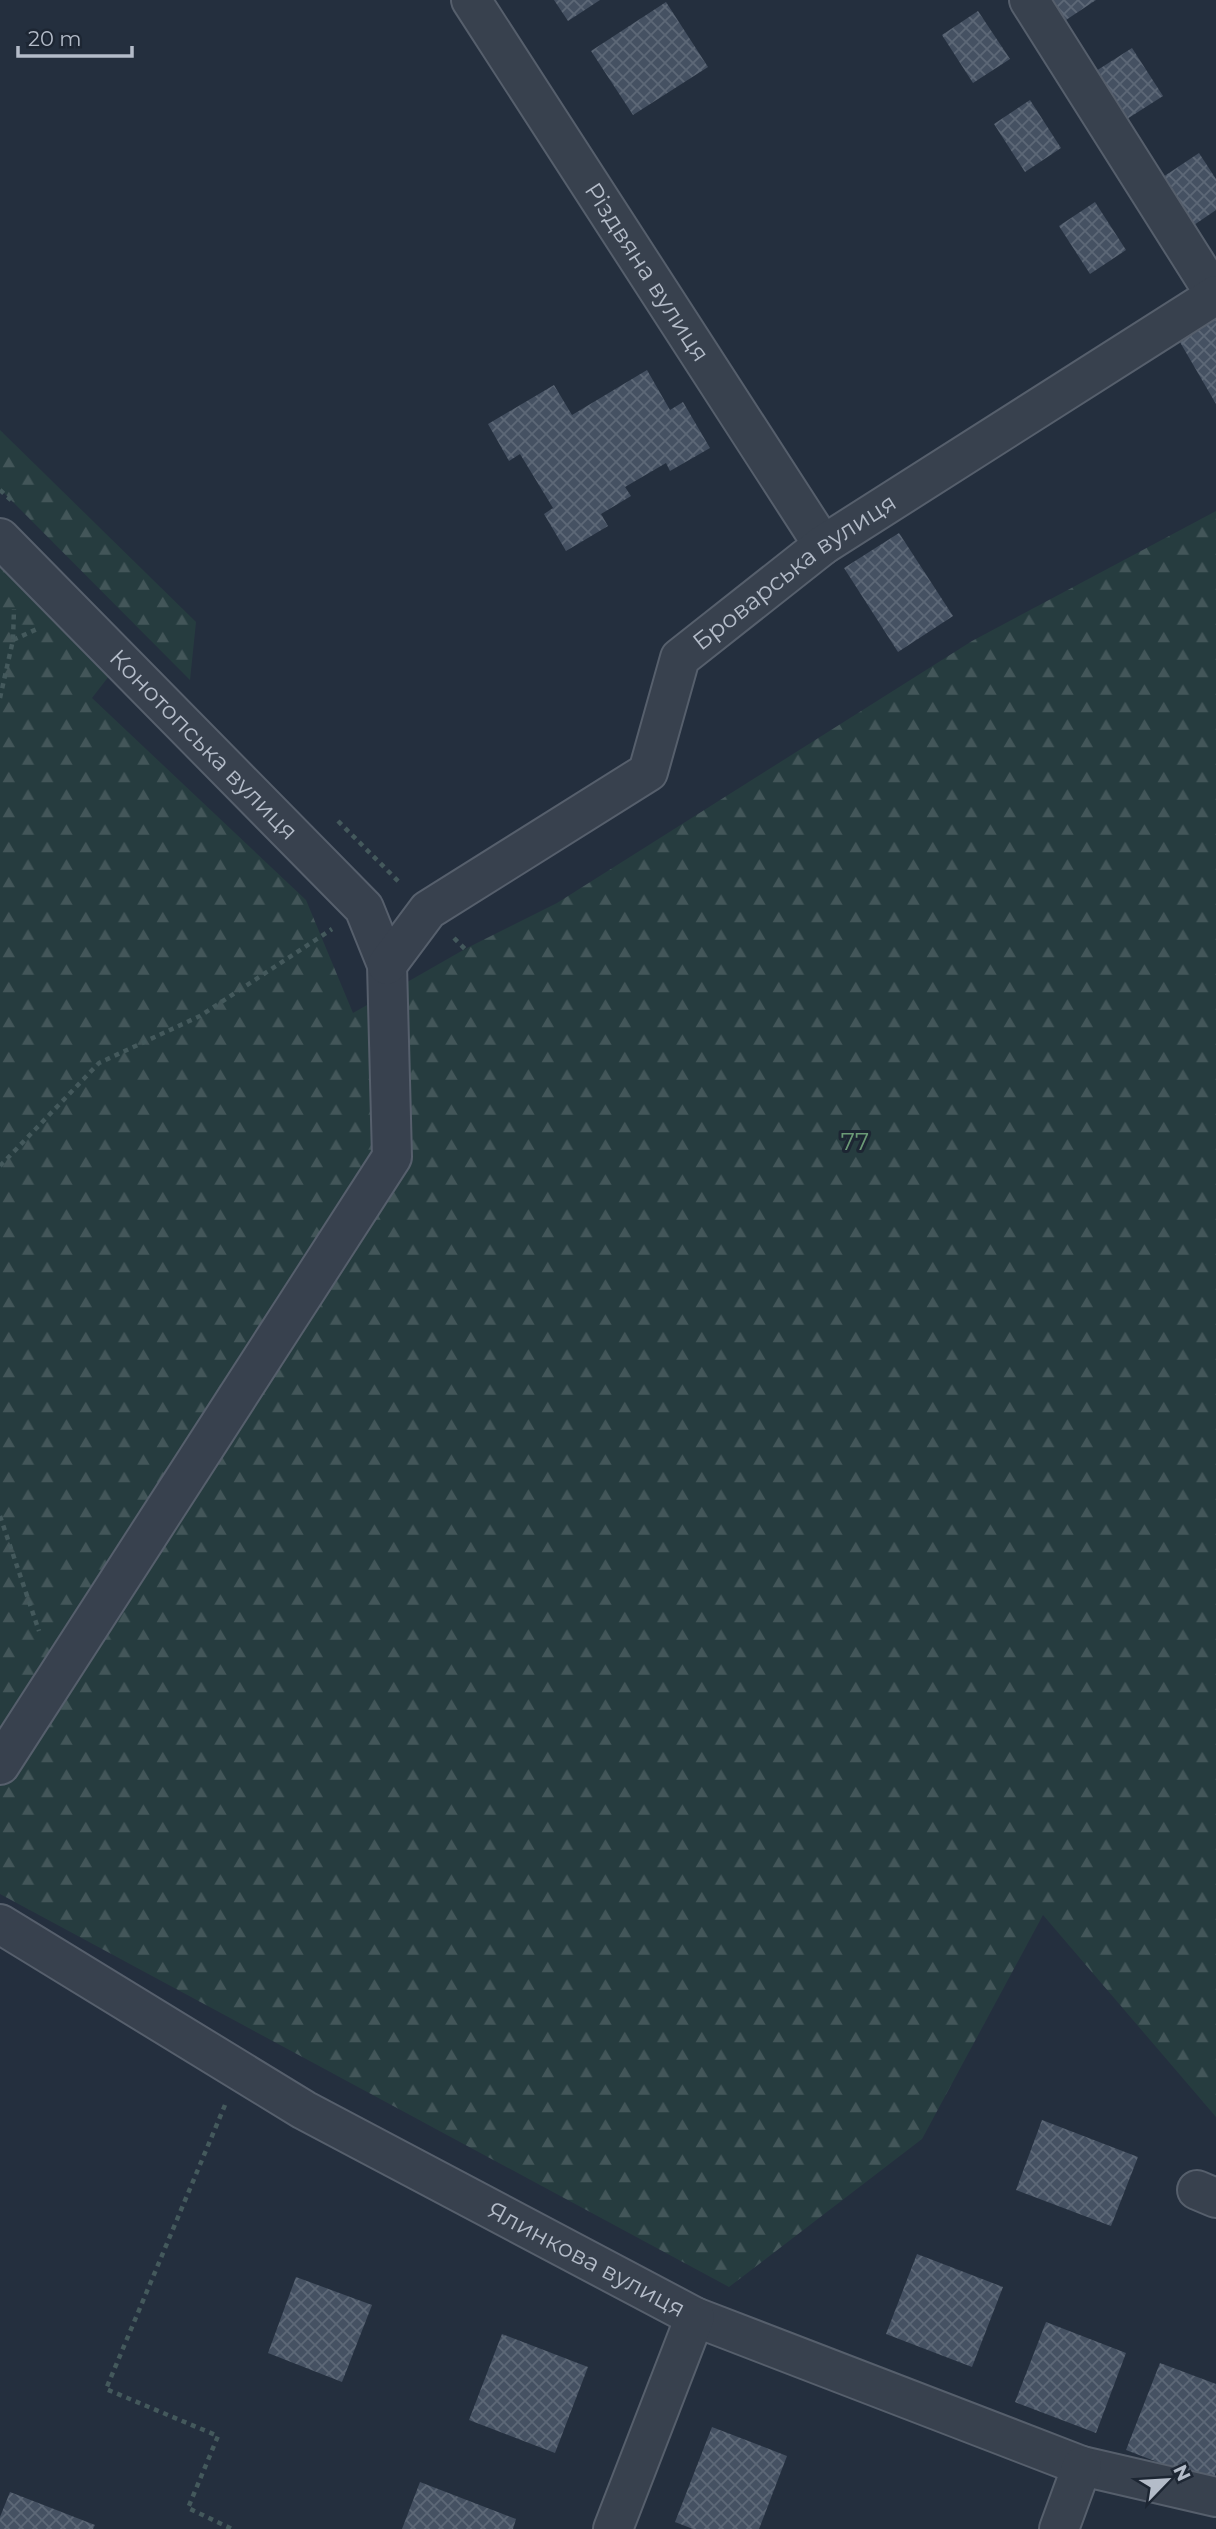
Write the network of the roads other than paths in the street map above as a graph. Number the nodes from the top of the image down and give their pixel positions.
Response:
1 (471, 0) edge
2 (1029, 0) edge
3 (1216, 295) edge
4 (0, 538) edge
5 (822, 545) junction
6 (387, 965) junction
7 (0, 1765) edge
8 (0, 1924) edge
9 (695, 2317) junction
10 (1082, 2466) junction
11 (1216, 2497) edge
12 (613, 2529) edge
13 (1059, 2529) edge

1 - 5 street, Різдвяна вулиця
2 - 3 street
3 - 5 street, Броварська вулиця
4 - 6 street, Конотопська вулиця
5 - 6 street, Броварська вулиця
6 - 7 street, Конотопська вулиця
8 - 9 street, Ялинкова вулиця
9 - 10 street, Ялинкова вулиця
9 - 12 street
10 - 11 street, Ялинкова вулиця
10 - 13 street

